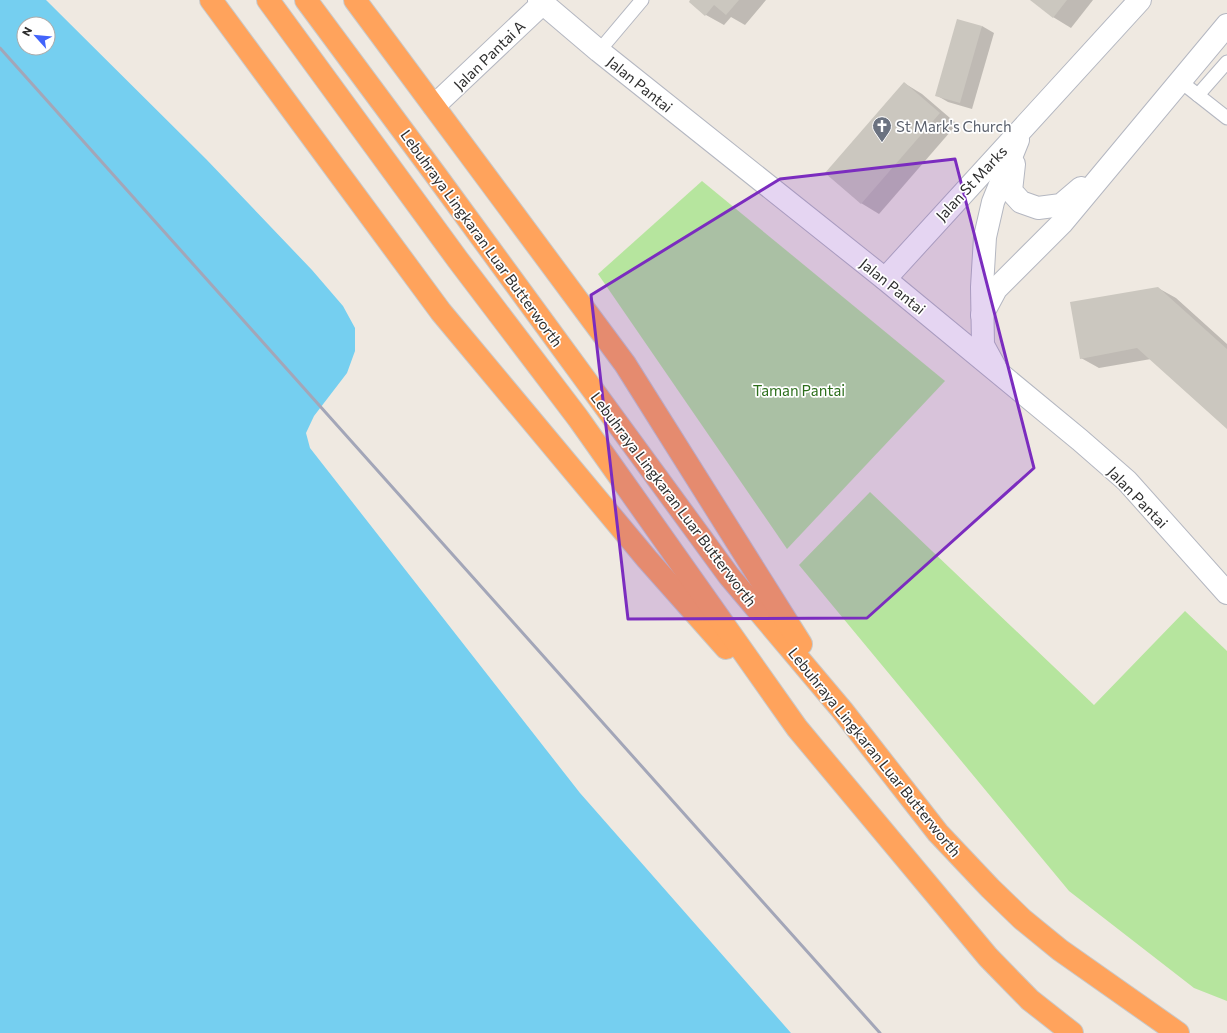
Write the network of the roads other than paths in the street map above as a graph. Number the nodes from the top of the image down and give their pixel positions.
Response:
1 (211, 0) edge
2 (268, 0) edge
3 (306, 0) edge
4 (355, 0) edge
5 (642, 0) edge
6 (1140, 0) edge
7 (541, 2) edge
8 (1227, 25) edge
9 (599, 51) junction
10 (1227, 62) edge
11 (1180, 81) junction
12 (1198, 95) junction
13 (434, 106) junction
14 (1227, 118) edge
15 (1024, 126) junction
16 (1112, 162) junction
17 (885, 279) junction
18 (982, 315) junction
19 (999, 373) junction
20 (1227, 593) edge
21 (842, 710) junction
22 (797, 728) junction
23 (1072, 1033) edge
24 (1178, 1033) edge

1 - 22 highway
2 - 22 highway, Lebuhraya Lingkaran Luar Butterworth
3 - 21 highway, Lebuhraya Lingkaran Luar Butterworth
4 - 13 highway
5 - 9 lane
6 - 15 street, Jalan St Marks
7 - 9 street, Jalan Pantai
7 - 13 street, Jalan Pantai A
8 - 11 street
9 - 17 street, Jalan Pantai
10 - 12 lane
11 - 12 lane
11 - 16 street
12 - 14 lane
13 - 21 highway
15 - 16 street
15 - 17 street, Jalan St Marks
15 - 18 street
16 - 18 street
17 - 19 street, Jalan Pantai
18 - 19 street
19 - 20 street, Jalan Pantai
21 - 24 highway, Lebuhraya Lingkaran Luar Butterworth
22 - 23 highway, Lebuhraya Lingkaran Luar Butterworth

